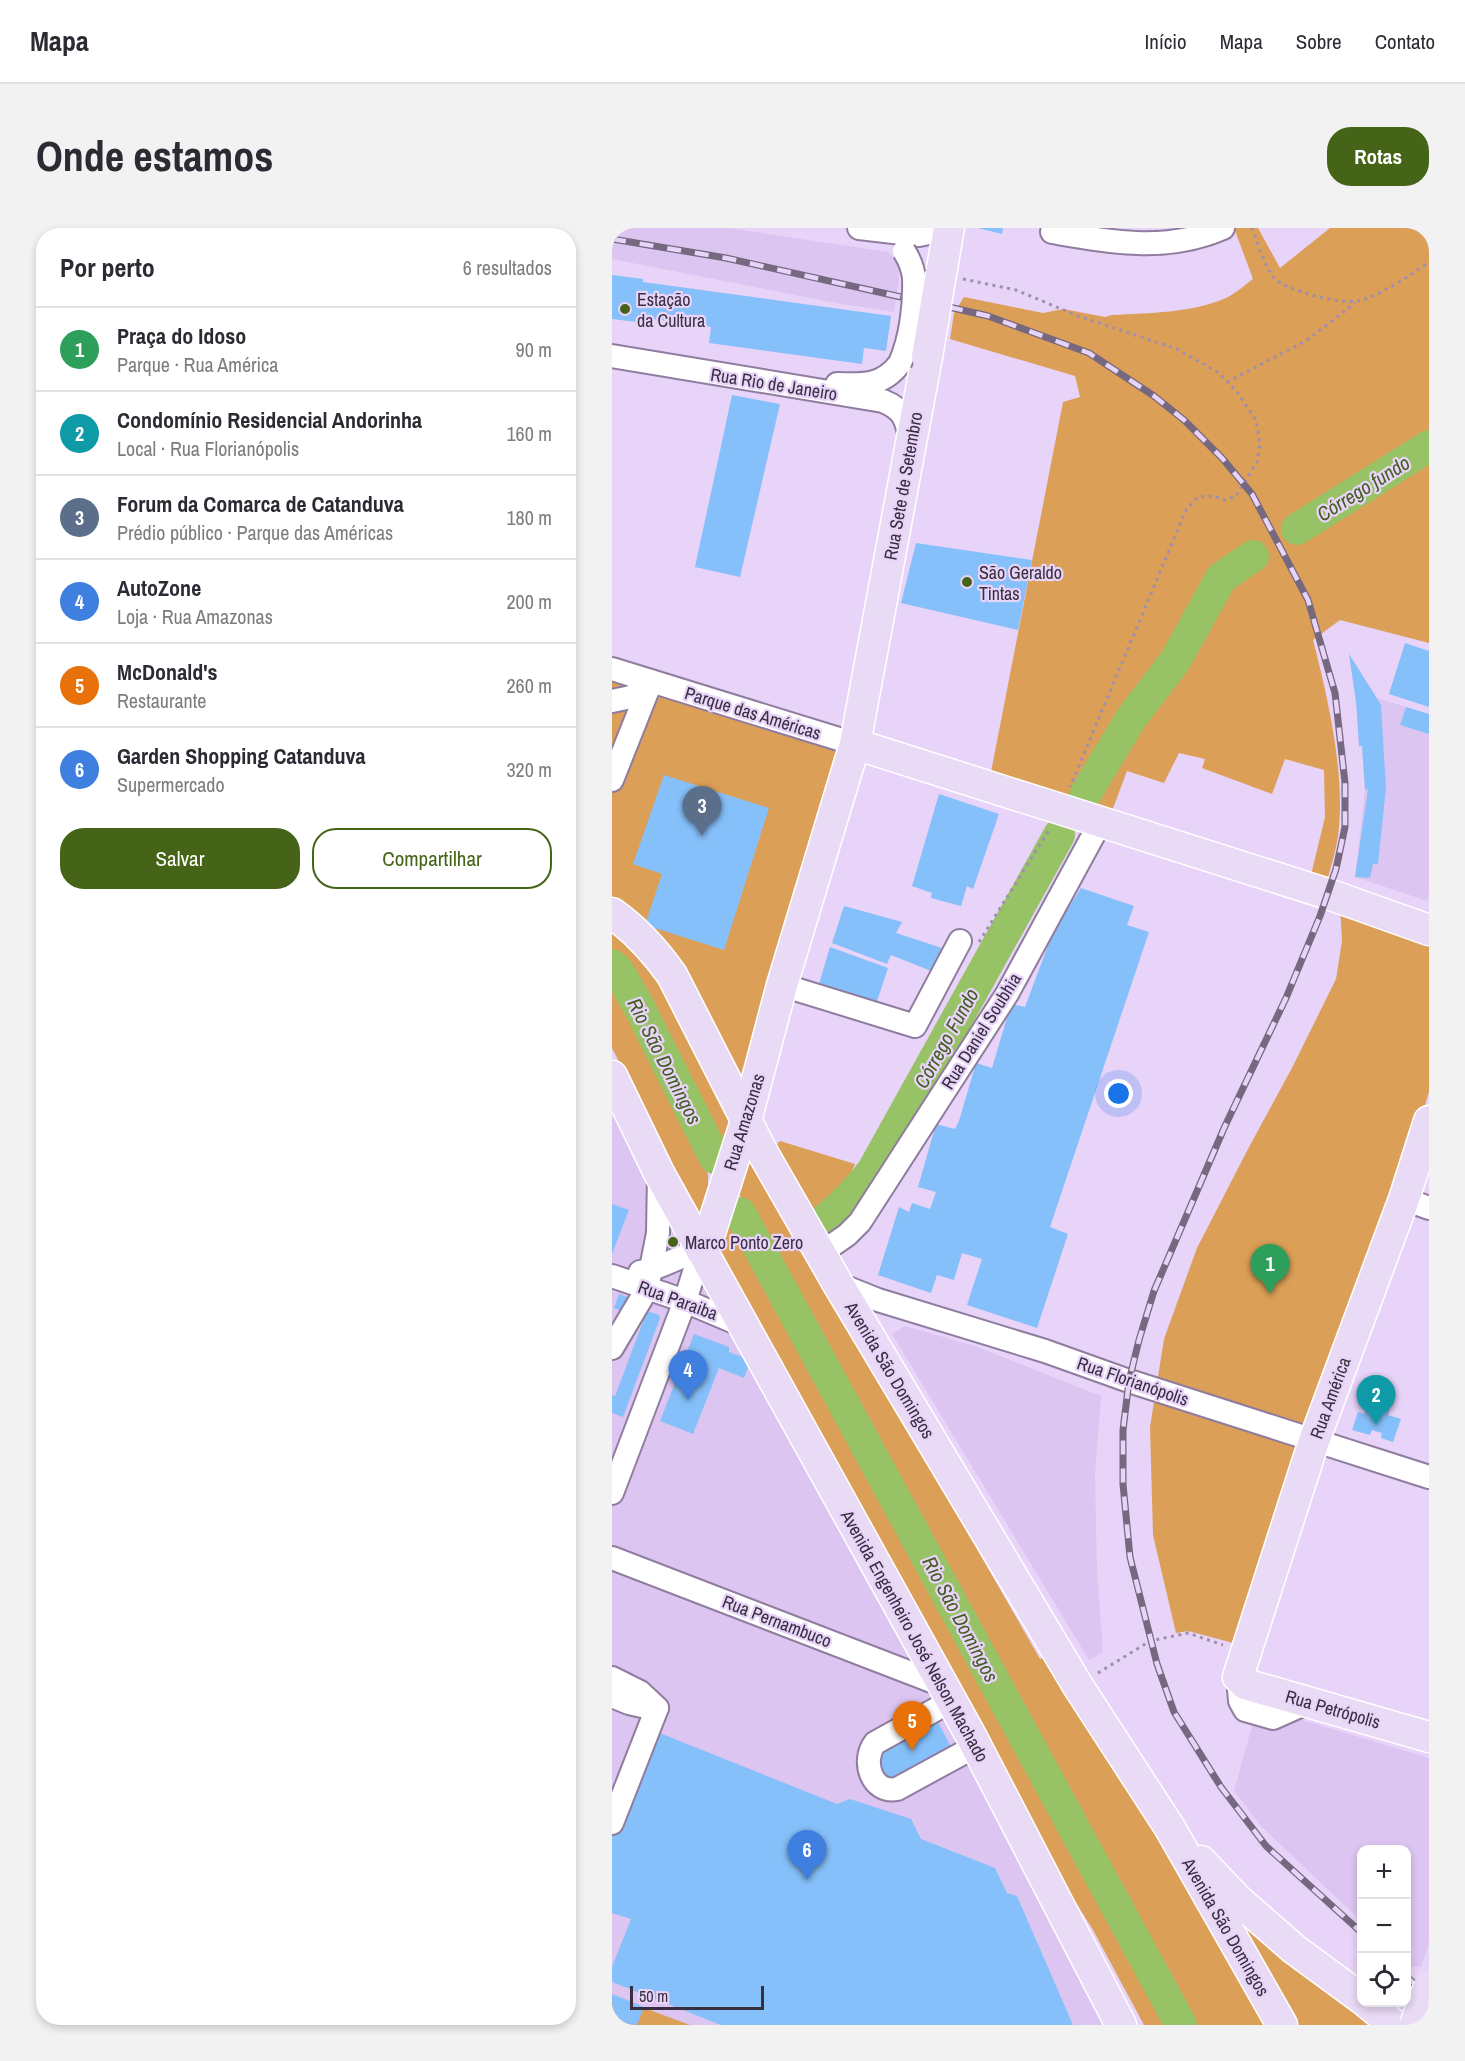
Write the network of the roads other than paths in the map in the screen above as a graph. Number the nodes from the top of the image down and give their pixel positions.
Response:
1 (949, 228) edge
2 (1223, 228) edge
3 (868, 230) edge
4 (1052, 232) dead end
5 (612, 356) edge
6 (913, 360) junction
7 (730, 377) junction
8 (911, 443) junction
9 (612, 669) edge
10 (651, 682) junction
11 (612, 701) edge
12 (612, 737) edge
13 (855, 744) junction
14 (615, 772) edge
15 (1100, 823) junction
16 (612, 913) edge
17 (1429, 930) edge
18 (968, 945) road end
19 (782, 985) junction
20 (612, 1076) edge
21 (1429, 1121) edge
22 (750, 1140) junction
23 (659, 1173) junction
24 (1417, 1204) edge
25 (706, 1240) junction
26 (816, 1245) junction
27 (612, 1271) edge
28 (612, 1276) edge
29 (649, 1280) junction
30 (838, 1284) junction
31 (685, 1301) junction
32 (744, 1326) junction
33 (612, 1348) edge
34 (1314, 1441) junction
35 (1429, 1477) edge
36 (612, 1493) edge
37 (612, 1558) edge
38 (1242, 1665) joint
39 (612, 1678) edge
40 (946, 1693) junction
41 (612, 1696) edge
42 (651, 1706) junction
43 (1429, 1737) edge
44 (976, 1746) junction
45 (612, 1823) edge
46 (1170, 1828) junction
47 (1429, 1986) edge
48 (1357, 1995) edge
49 (1372, 2007) edge
50 (1114, 2023) edge
51 (1282, 2025) edge
52 (1394, 2025) edge
53 (1415, 2025) edge

1 - 3 street
1 - 6 main road, Rua Sete de Setembro, bridge
2 - 4 street
3 - 6 street, bridge
5 - 7 street, Rua Rio de Janeiro
6 - 7 street
6 - 8 main road, Rua Sete de Setembro
7 - 8 street, Rua Rio de Janeiro
8 - 13 main road, Rua Sete de Setembro
9 - 10 street, Parque das Américas
10 - 11 street
10 - 13 street, Parque das Américas
10 - 14 street
12 - 14 street
13 - 15 main road
13 - 19 main road, Rua Amazonas
15 - 17 main road
15 - 26 street, Rua Daniel Soubhia
16 - 22 main road, Avenida São Domingos
18 - 19 street
19 - 22 main road, Rua Amazonas
20 - 23 main road
21 - 24 main road, Rua América
22 - 25 main road, Rua Amazonas
22 - 26 main road, Avenida São Domingos
23 - 25 main road
23 - 29 street
24 - 34 main road, Rua América
25 - 29 street
25 - 31 street, Rua Amazonas
25 - 32 main road, Avenida Engenheiro José Nelson Machado
26 - 30 main road, Avenida São Domingos
27 - 29 street
28 - 29 street, Rua Paraiba
29 - 31 street, Rua Paraiba
29 - 33 street
30 - 34 street, Rua Florianópolis
30 - 46 main road, Avenida São Domingos
31 - 32 street, Rua Paraiba
31 - 36 street, Rua Amazonas
32 - 40 main road, Avenida Engenheiro José Nelson Machado
34 - 35 street, Rua Florianópolis
34 - 38 main road, Rua América
37 - 40 street, Rua Pernambuco
38 - 43 main road, Rua Petrópolis
39 - 42 street
40 - 44 main road, Avenida Engenheiro José Nelson Machado
40 - 44 street
41 - 42 street
42 - 45 street
44 - 50 main road, Avenida Engenheiro José Nelson Machado
46 - 48 main road, Avenida São Domingos
46 - 51 main road, Avenida São Domingos
47 - 53 main road, bridge
49 - 52 main road

